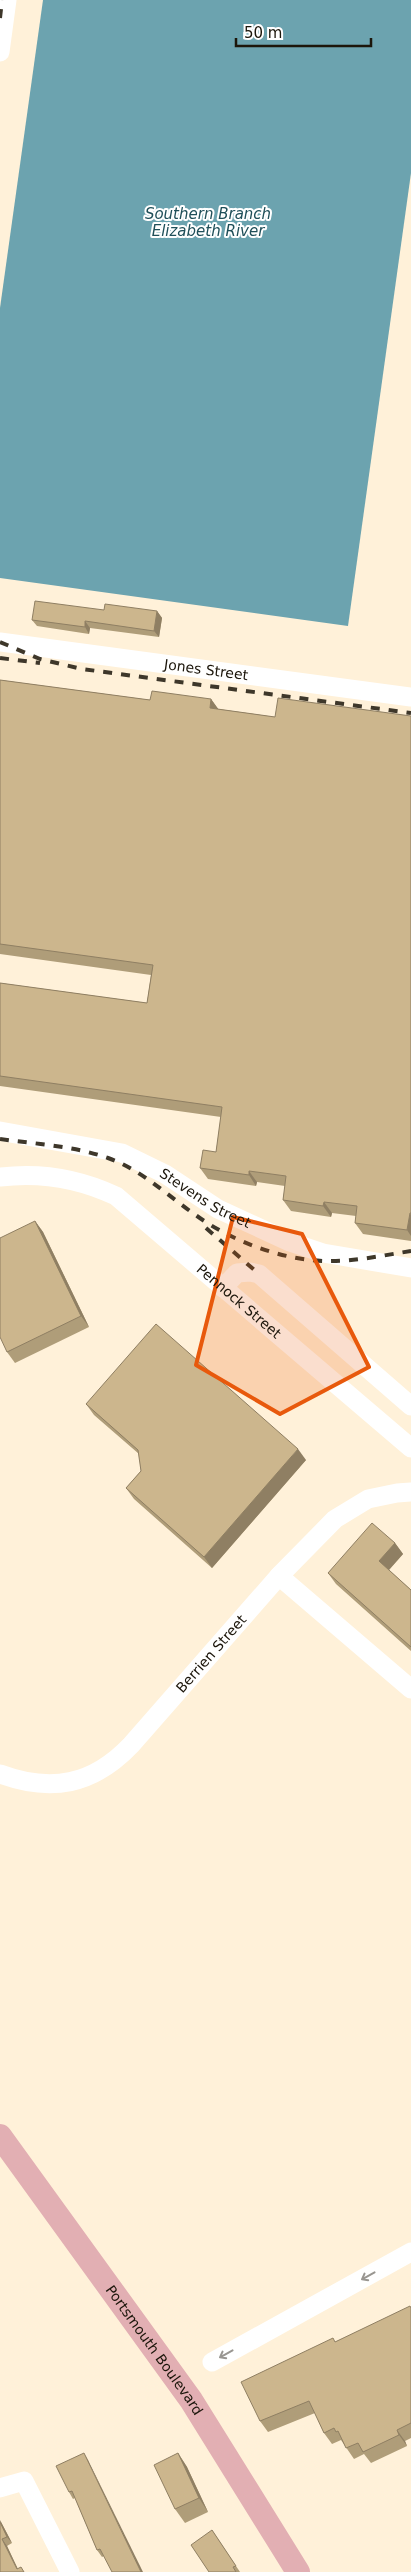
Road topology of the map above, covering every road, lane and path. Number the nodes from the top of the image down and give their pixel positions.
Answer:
1 (7, 0) edge
2 (0, 1) edge
3 (0, 51) edge
4 (0, 638) edge
5 (0, 642) edge
6 (37, 647) junction
7 (407, 696) edge
8 (0, 1131) edge
9 (0, 1177) edge
10 (411, 1268) edge
11 (223, 1288) junction
12 (411, 1406) edge
13 (411, 1448) edge
14 (411, 1492) edge
15 (279, 1576) junction
16 (411, 1689) edge
17 (0, 1774) edge
18 (0, 2136) edge
19 (411, 2252) edge
20 (212, 2362) dead end
21 (0, 2488) edge
22 (70, 2572) edge
23 (298, 2572) edge

1 - 3 street
2 - 3 street
4 - 6 street
5 - 6 street, Jones Street
6 - 7 street, Jones Street
8 - 10 street, Stevens Street
9 - 11 street, Pennock Street
11 - 12 street
11 - 13 street, Pennock Street
14 - 15 street, Berrien Street
15 - 16 street
15 - 17 street, Berrien Street
18 - 23 main road, Portsmouth Boulevard
19 -> 20 street
21 - 22 street

